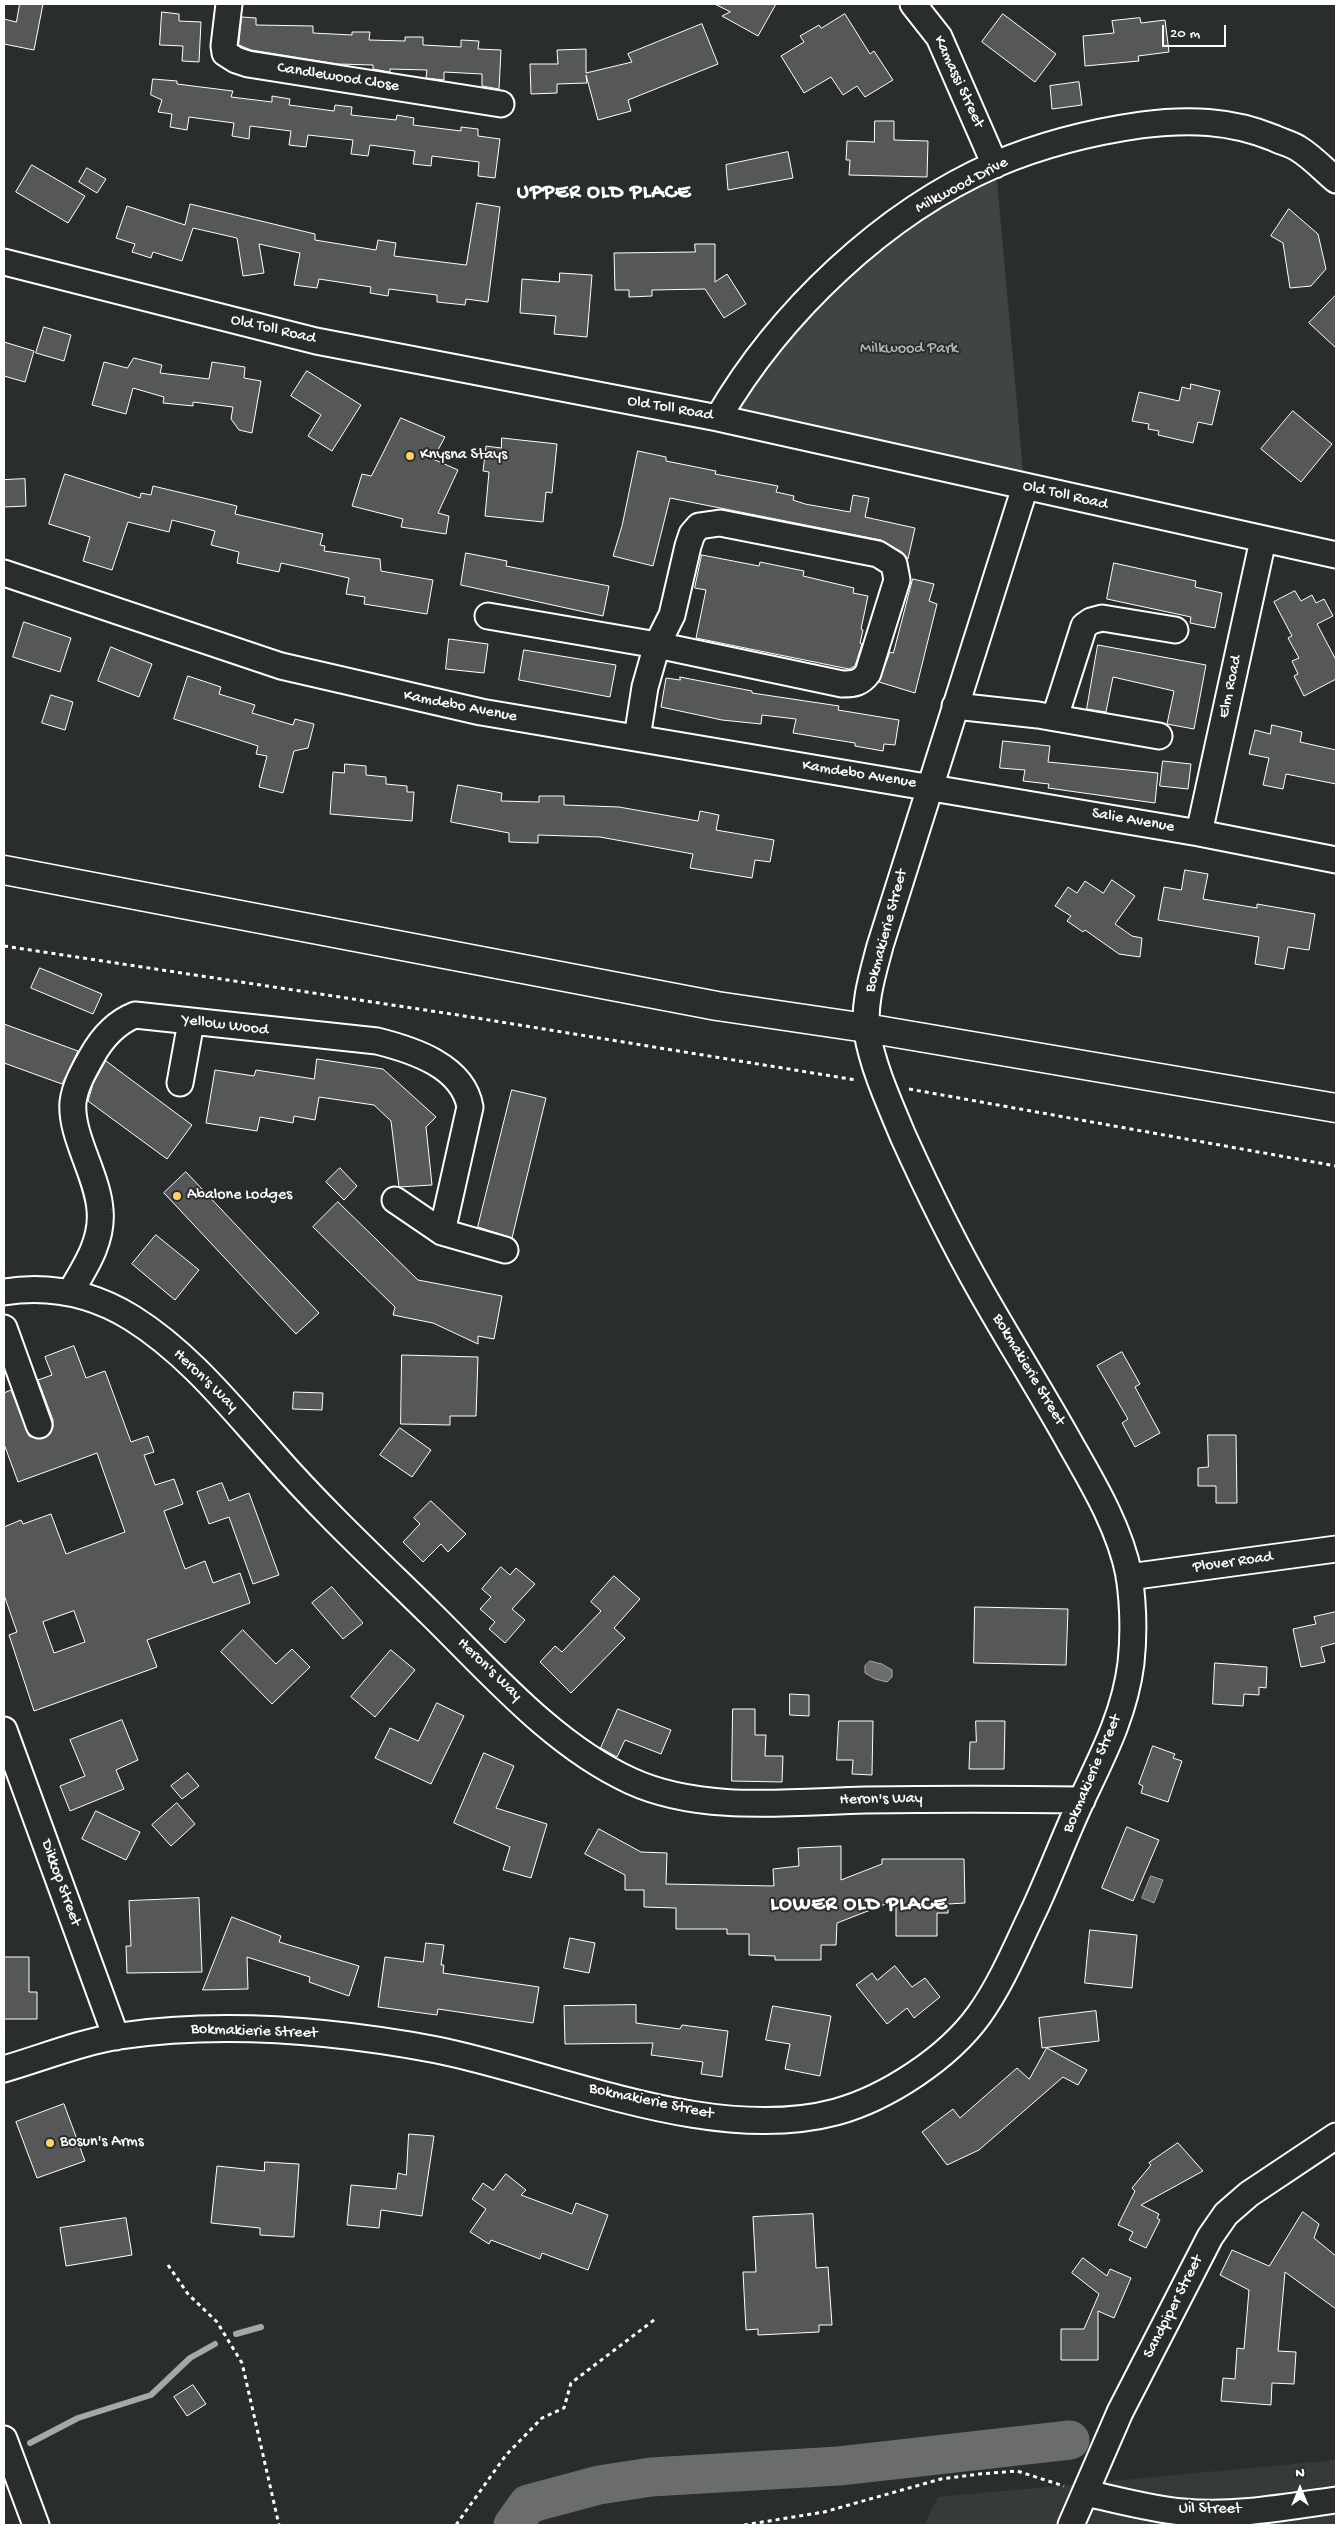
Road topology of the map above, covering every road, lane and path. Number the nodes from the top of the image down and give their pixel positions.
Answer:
1 (229, 4) edge
2 (913, 4) edge
3 (501, 104) dead end
4 (995, 164) junction
5 (1336, 180) edge
6 (4, 262) edge
7 (718, 418) junction
8 (1024, 487) junction
9 (1263, 540) junction
10 (1336, 556) edge
11 (4, 573) edge
12 (488, 616) dead end
13 (1176, 630) dead end
14 (657, 645) junction
15 (955, 706) junction
16 (1055, 717) junction
17 (1159, 736) dead end
18 (637, 738) junction
19 (929, 786) junction
20 (1199, 833) junction
21 (1336, 860) edge
22 (4, 870) edge
23 (4, 946) edge
24 (191, 1022) junction
25 (866, 1028) junction
26 (180, 1083) dead end
27 (881, 1084) junction
28 (1336, 1108) edge
29 (1336, 1166) edge
30 (395, 1200) dead end
31 (442, 1232) junction
32 (505, 1250) dead end
33 (71, 1291) junction
34 (4, 1292) edge
35 (4, 1328) edge
36 (39, 1425) dead end
37 (1336, 1549) edge
38 (1129, 1577) junction
39 (4, 1730) edge
40 (1082, 1800) junction
41 (116, 2037) junction
42 (4, 2069) edge
43 (1336, 2136) edge
44 (168, 2265) dead end
45 (654, 2320) dead end
46 (4, 2439) edge
47 (1086, 2493) junction
48 (1336, 2500) edge
49 (1306, 2515) edge
50 (36, 2525) edge
51 (278, 2525) edge
52 (456, 2525) edge
53 (744, 2525) edge
54 (1071, 2525) edge

1 - 3 street, Candlewood Close
2 - 4 street, Kamassi Street
4 - 5 street, Milkwood Drive
4 - 7 street, Milkwood Drive
6 - 7 street, Old Toll Road
7 - 8 street, Old Toll Road
8 - 9 street, Old Toll Road
8 - 15 street, Bokmakierie Street
9 - 10 street, Old Toll Road
9 - 20 street, Elm Road
11 - 18 street, Kamdebo Avenue
12 - 14 street
13 - 16 street
14 - 14 street
14 - 18 street
15 - 16 street
15 - 19 street, Bokmakierie Street
16 - 17 street
18 - 19 street, Kamdebo Avenue
19 - 20 street, Salie Avenue
19 - 25 street, Bokmakierie Street
20 - 21 street, Salie Avenue
22 - 25 highway
23 - 27 path
24 - 26 street
24 - 31 street, Yellow Wood
24 - 33 street, Yellow Wood
25 - 27 street, Bokmakierie Street
25 - 28 highway
27 - 29 path
27 - 38 street, Bokmakierie Street
30 - 31 street
31 - 32 street
33 - 34 street, Heron's Way
33 - 40 street, Heron's Way
35 - 36 street
37 - 38 street, Plover Road
38 - 40 street, Bokmakierie Street
39 - 41 street, Dikkop Street
40 - 41 street, Bokmakierie Street
41 - 42 street, Bokmakierie Street
43 - 47 street, Sandpiper Street
44 - 51 path
45 - 52 path
46 - 50 street
47 - 49 street, Uil Street
47 - 53 path
47 - 54 street, Sandpiper Street
48 - 49 street, Uil Street

